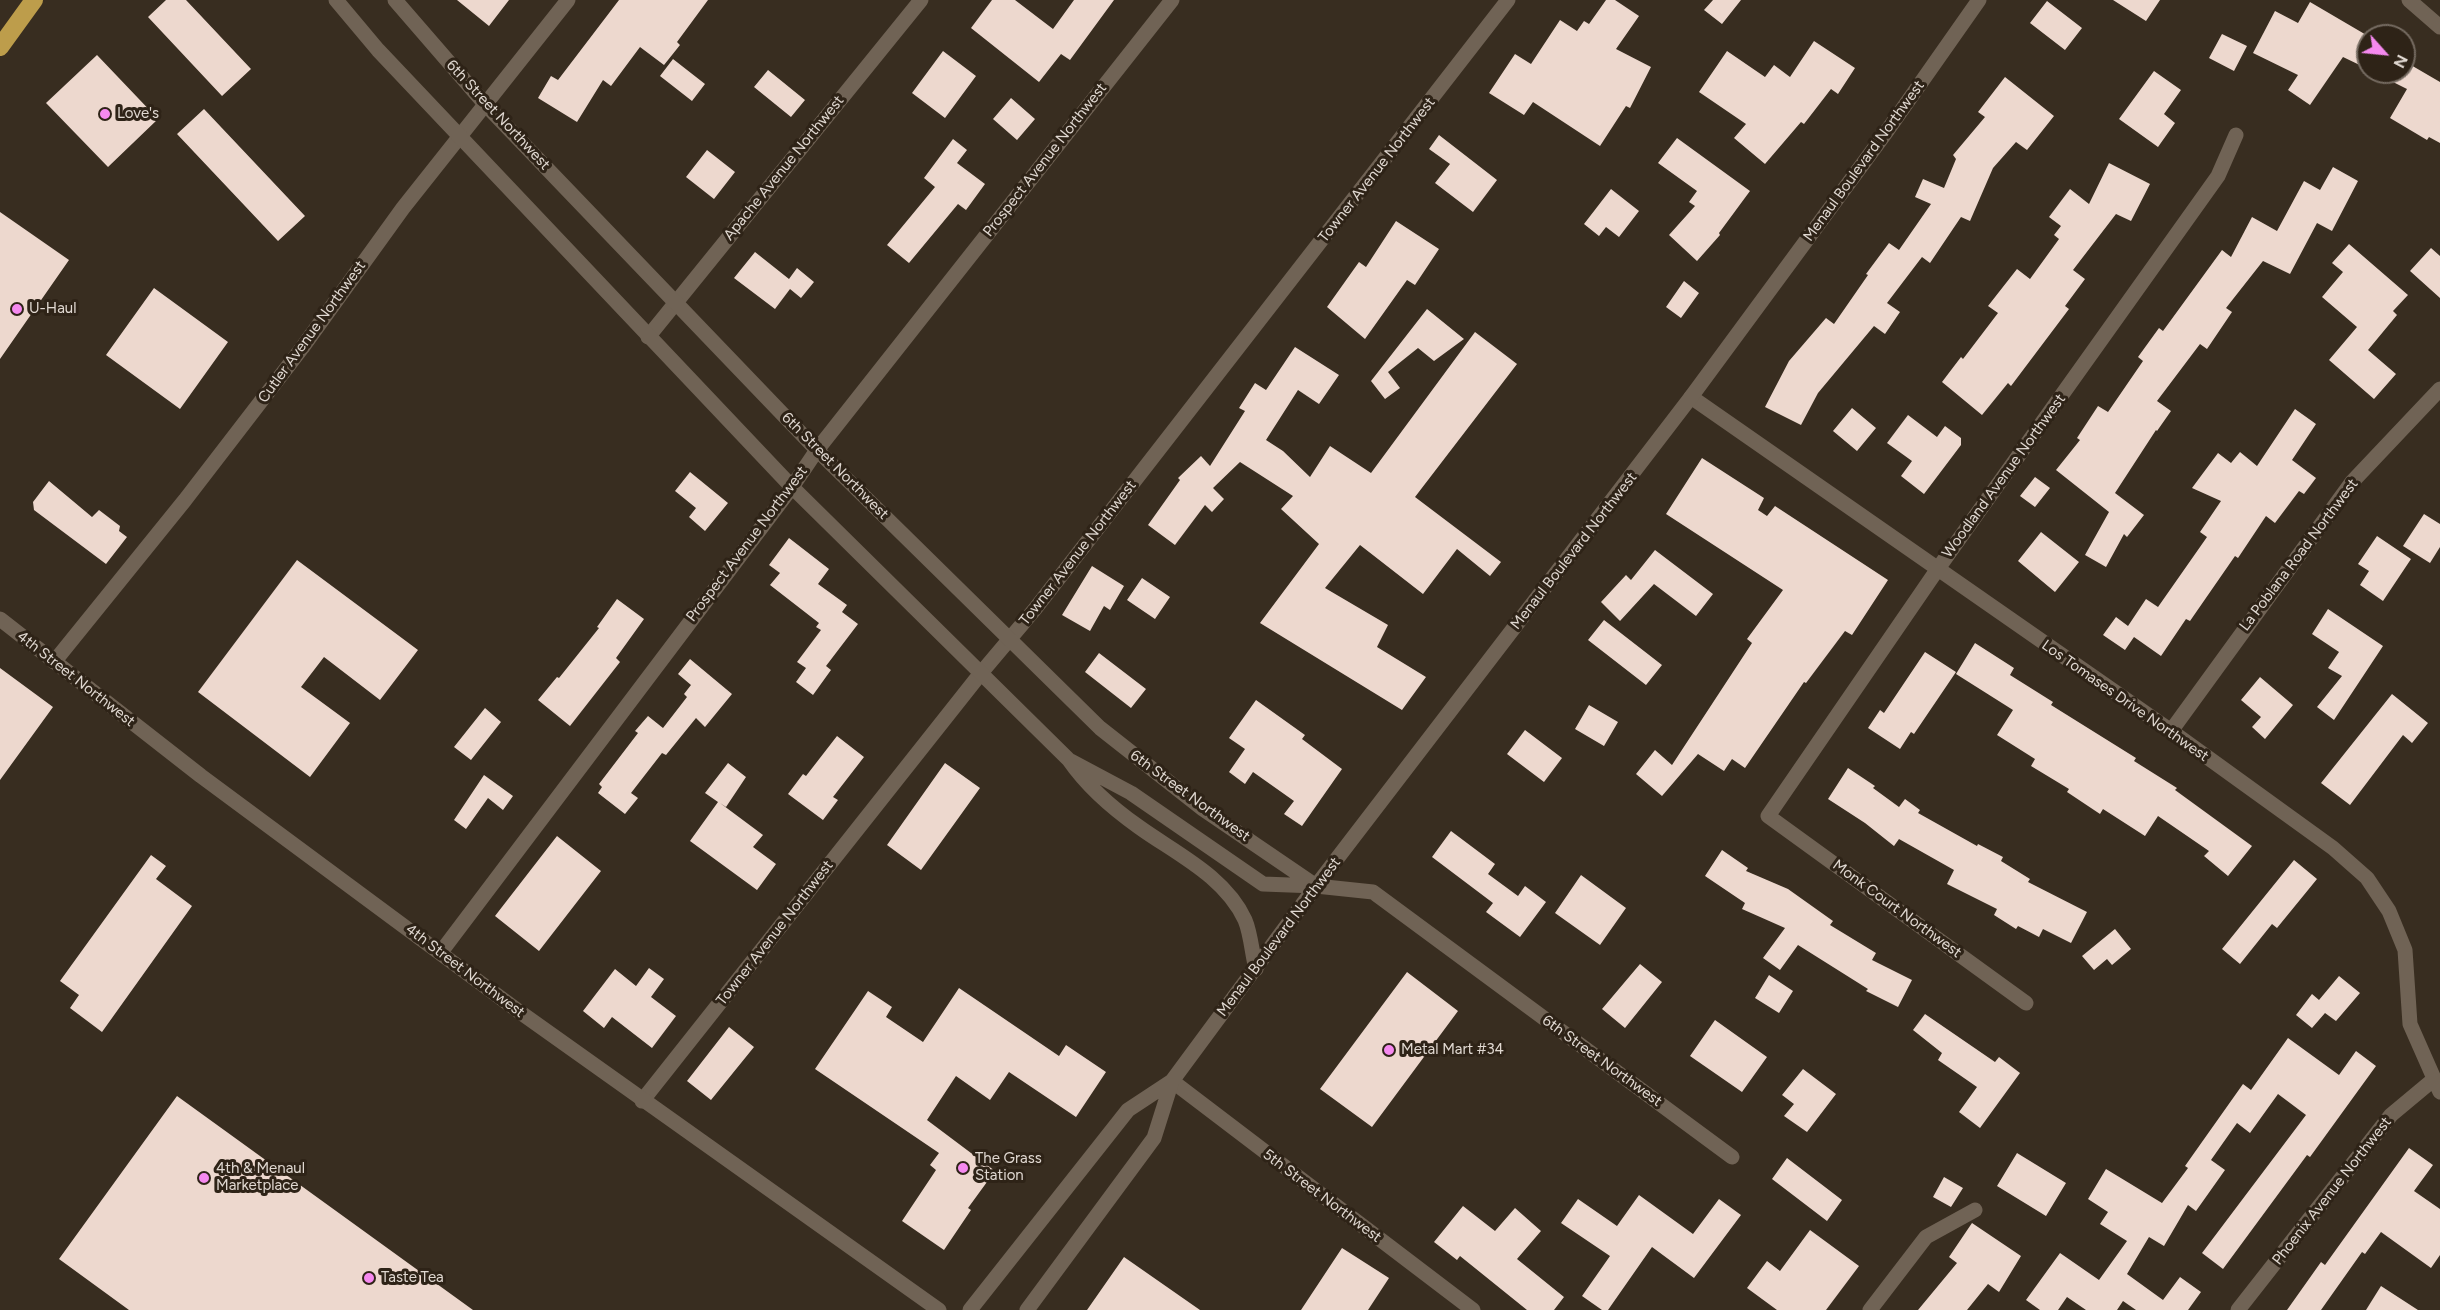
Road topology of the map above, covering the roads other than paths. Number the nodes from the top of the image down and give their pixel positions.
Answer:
1 (34, 0) edge
2 (336, 0) edge
3 (395, 0) edge
4 (568, 0) edge
5 (921, 0) edge
6 (1172, 0) edge
7 (1508, 0) edge
8 (1979, 0) edge
9 (2409, 0) edge
10 (1971, 7) edge
11 (2440, 27) edge
12 (0, 47) edge
13 (485, 104) junction
14 (2236, 135) dead end
15 (460, 136) junction
16 (676, 301) junction
17 (648, 337) junction
18 (2440, 389) edge
19 (1691, 397) junction
20 (817, 450) junction
21 (792, 487) junction
22 (1937, 570) junction
23 (0, 619) edge
24 (1009, 640) junction
25 (54, 662) junction
26 (981, 673) junction
27 (2171, 731) junction
28 (1069, 760) junction
29 (1768, 816) joint
30 (1316, 886) junction
31 (441, 952) junction
32 (1256, 969) junction
33 (2026, 1003) dead end
34 (1172, 1081) junction
35 (2437, 1086) edge
36 (642, 1101) junction
37 (1732, 1157) dead end
38 (1975, 1210) dead end
39 (939, 1310) edge
40 (970, 1310) edge
41 (1027, 1310) edge
42 (1473, 1310) edge
43 (1870, 1310) edge
44 (2238, 1310) edge

1 - 12 highway
2 - 15 street, 6th Street Northwest
3 - 13 street, 6th Street Northwest
4 - 13 street, Cutler Avenue Northwest
5 - 16 street, Apache Avenue Northwest
6 - 20 street, Prospect Avenue Northwest
7 - 24 street, Towner Avenue Northwest
8 - 10 street, Menaul Boulevard Northwest
9 - 11 street
10 - 19 street, Menaul Boulevard Northwest
13 - 15 street, Cutler Avenue Northwest
13 - 16 street, 6th Street Northwest
14 - 22 street, Woodland Avenue Northwest
15 - 17 street, 6th Street Northwest
15 - 25 street, Cutler Avenue Northwest
16 - 17 street, Apache Avenue Northwest
16 - 20 street, 6th Street Northwest
17 - 21 street, 6th Street Northwest
18 - 27 street, La Poblana Road Northwest
19 - 22 street, Los Tomases Drive Northwest
19 - 30 street, Menaul Boulevard Northwest
20 - 21 street, Prospect Avenue Northwest
20 - 24 street, 6th Street Northwest
21 - 26 street, 6th Street Northwest
21 - 31 street, Prospect Avenue Northwest
22 - 27 street, Los Tomases Drive Northwest
22 - 29 street, Woodland Avenue Northwest
23 - 25 street, 4th Street Northwest
24 - 26 street, Towner Avenue Northwest
24 - 30 street, 6th Street Northwest
25 - 31 street, 4th Street Northwest
26 - 28 street, 6th Street Northwest
26 - 36 street, Towner Avenue Northwest
27 - 35 street, Los Tomases Drive Northwest
28 - 30 street, 6th Street Northwest
28 - 32 street, 6th Street Northwest
29 - 33 street, Monk Court Northwest
30 - 32 street, Menaul Boulevard Northwest
30 - 37 street, 6th Street Northwest
31 - 36 street, 4th Street Northwest
32 - 34 street, Menaul Boulevard Northwest
34 - 40 street, Menaul Boulevard Northwest
34 - 41 street, Menaul Boulevard Northwest
34 - 42 street, 5th Street Northwest
35 - 44 street, Phoenix Avenue Northwest
36 - 39 street, 4th Street Northwest
38 - 43 street

